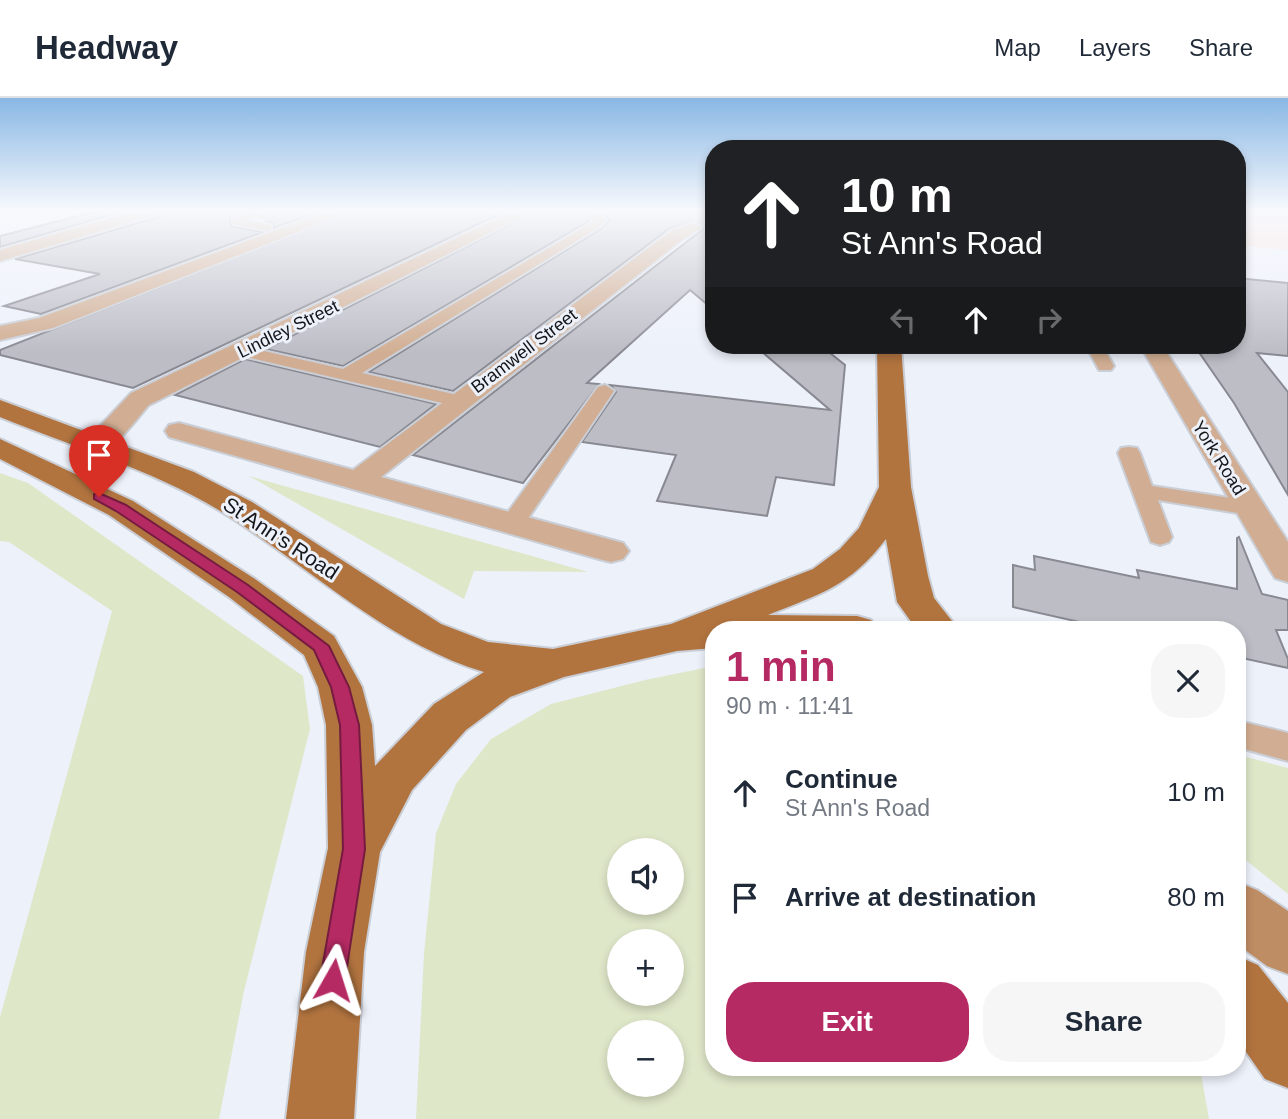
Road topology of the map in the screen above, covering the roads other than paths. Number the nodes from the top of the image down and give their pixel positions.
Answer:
1 (220, 258) edge
2 (432, 258) edge
3 (541, 258) edge
4 (647, 258) edge
5 (0, 333) edge
6 (243, 351) junction
7 (889, 354) edge
8 (1099, 354) edge
9 (1157, 354) edge
10 (1105, 366) dead end
11 (346, 375) junction
12 (606, 391) dead end
13 (459, 401) junction
14 (0, 408) edge
15 (179, 431) dead end
16 (97, 444) junction
17 (0, 448) edge
18 (1129, 453) dead end
19 (359, 480) junction
20 (895, 487) junction
21 (1143, 491) junction
22 (1250, 508) junction
23 (512, 524) junction
24 (1160, 537) dead end
25 (611, 551) dead end
26 (1288, 570) edge
27 (727, 621) edge
28 (931, 621) edge
29 (695, 635) edge
30 (558, 663) junction
31 (1247, 737) dead end
32 (1288, 747) edge
33 (354, 849) junction
34 (1246, 916) edge
35 (1288, 946) edge
36 (1246, 998) edge
37 (1288, 1056) edge
38 (320, 1119) edge

1 - 5 street
2 - 6 street, Lindley Street
3 - 11 lane
4 - 13 street, Bramwell Street
6 - 11 lane
6 - 16 street, Lindley Street
7 - 20 main road
8 - 10 lane
9 - 22 street, York Road
11 - 13 lane
12 - 23 lane
13 - 19 street, Bramwell Street
14 - 16 main road, St Ann's Road
15 - 19 street
16 - 30 main road, St Ann's Road
17 - 33 main road
18 - 21 lane
19 - 23 street
20 - 27 main road
20 - 28 main road
21 - 22 lane
21 - 24 lane
22 - 26 street, York Road
23 - 25 street
29 - 30 main road
30 - 33 main road
31 - 32 lane
33 - 38 main road
34 - 35 street
36 - 37 main road

